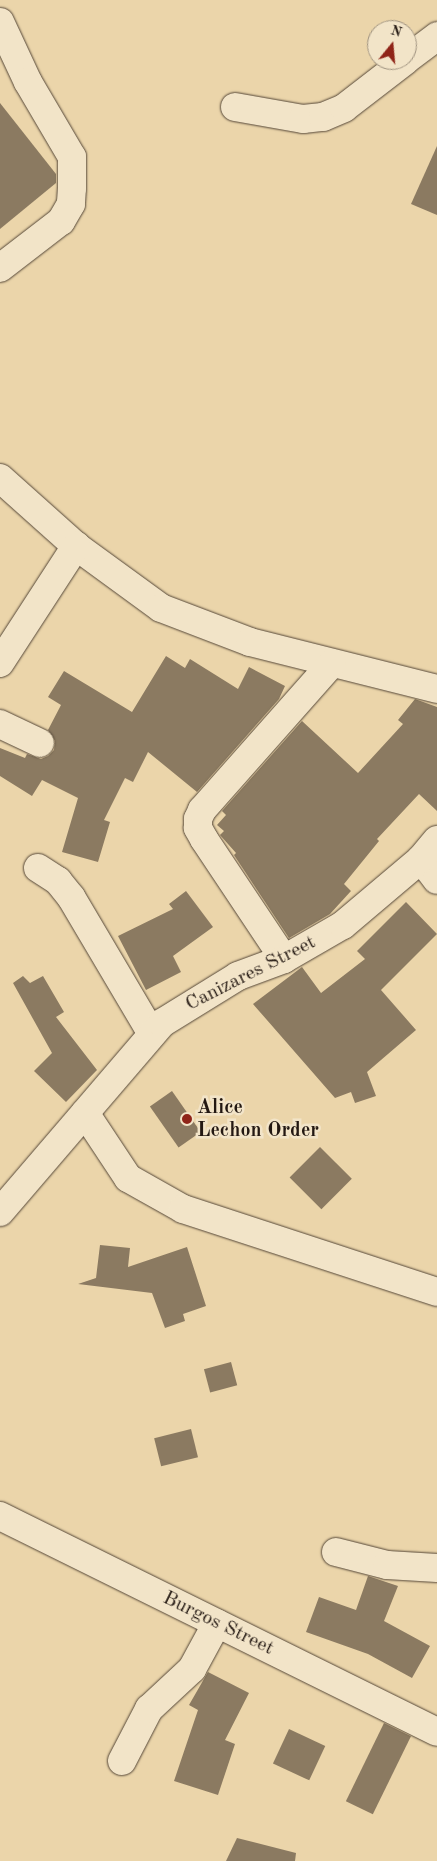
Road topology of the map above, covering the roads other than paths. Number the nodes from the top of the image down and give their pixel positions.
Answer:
1 (0, 22) edge
2 (437, 36) edge
3 (417, 52) edge
4 (394, 70) edge
5 (235, 107) dead end
6 (0, 268) edge
7 (0, 478) edge
8 (76, 546) junction
9 (0, 662) edge
10 (332, 663) junction
11 (437, 689) edge
12 (0, 724) edge
13 (40, 743) dead end
14 (429, 850) edge
15 (38, 868) dead end
16 (437, 880) edge
17 (284, 959) junction
18 (152, 1034) junction
19 (85, 1114) junction
20 (2, 1206) edge
21 (437, 1292) edge
22 (0, 1516) edge
23 (336, 1552) dead end
24 (437, 1568) edge
25 (217, 1623) junction
26 (437, 1732) edge
27 (122, 1761) dead end

1 - 6 street
2 - 3 street
4 - 5 street
7 - 8 street
8 - 9 street
8 - 10 street
10 - 11 street
10 - 17 street
12 - 13 street
14 - 16 street
14 - 17 street, Canizares Street
15 - 18 street
17 - 18 street, Canizares Street
18 - 19 street, Canizares Street
19 - 20 street, Canizares Street
19 - 21 street
22 - 25 street, Burgos Street
23 - 24 street
25 - 26 street, Burgos Street
25 - 27 street

